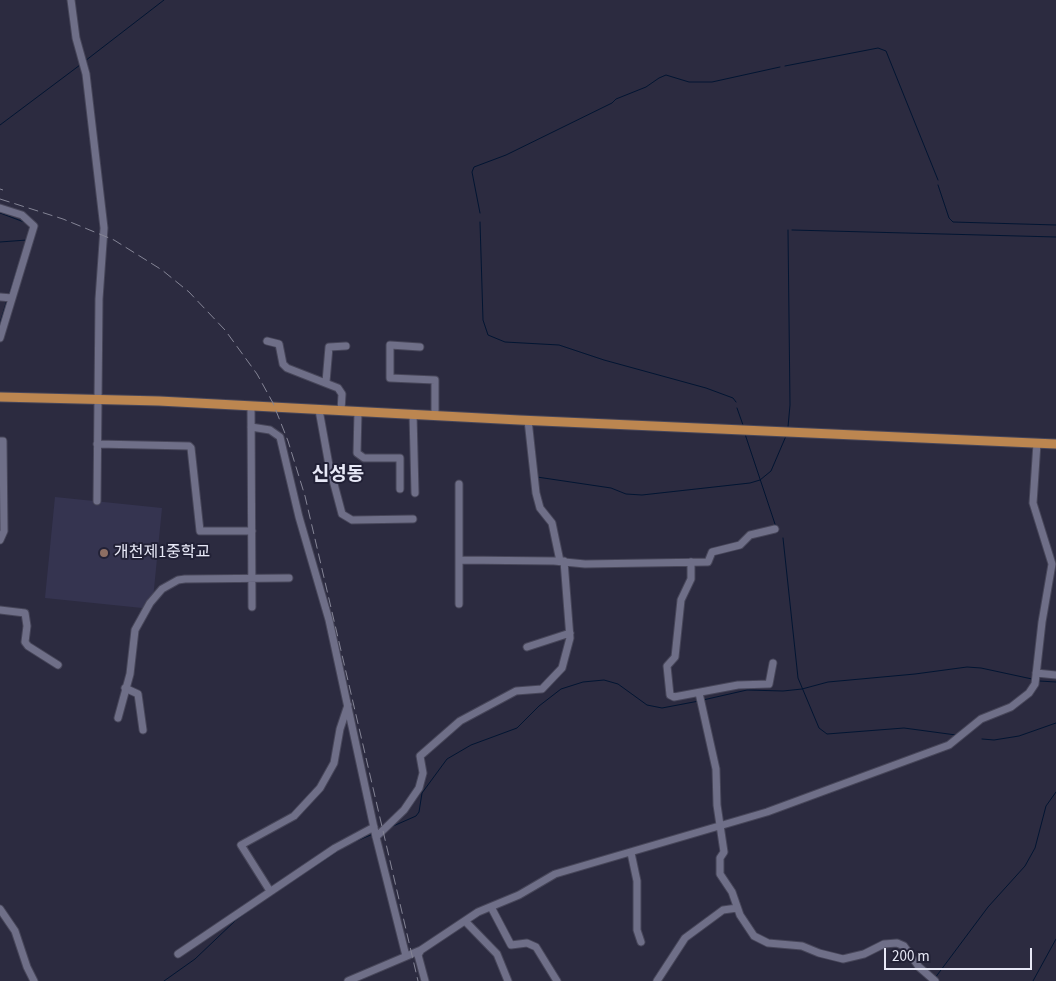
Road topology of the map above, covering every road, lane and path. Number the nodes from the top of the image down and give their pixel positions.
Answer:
1 (72, 0) edge
2 (0, 208) edge
3 (7, 297) edge
4 (0, 338) edge
5 (267, 342) dead end
6 (346, 346) dead end
7 (420, 347) dead end
8 (326, 382) junction
9 (0, 397) edge
10 (97, 398) junction
11 (251, 407) junction
12 (320, 410) junction
13 (341, 411) junction
14 (358, 412) junction
15 (413, 414) junction
16 (435, 415) junction
17 (528, 420) junction
18 (251, 427) junction
19 (0, 441) edge
20 (1037, 443) junction
21 (97, 444) junction
22 (1056, 444) edge
23 (459, 484) dead end
24 (400, 489) dead end
25 (415, 493) dead end
26 (97, 501) dead end
27 (413, 519) dead end
28 (775, 529) dead end
29 (252, 531) junction
30 (0, 540) edge
31 (460, 560) junction
32 (562, 561) junction
33 (691, 562) junction
34 (252, 578) junction
35 (289, 578) dead end
36 (459, 604) dead end
37 (252, 607) dead end
38 (0, 610) edge
39 (570, 633) junction
40 (527, 647) dead end
41 (773, 663) dead end
42 (58, 665) dead end
43 (1036, 673) junction
44 (1056, 676) edge
45 (125, 688) junction
46 (699, 693) junction
47 (348, 704) junction
48 (118, 718) dead end
49 (143, 730) dead end
50 (721, 826) junction
51 (374, 827) junction
52 (376, 837) junction
53 (631, 854) junction
54 (270, 891) junction
55 (491, 907) junction
56 (737, 908) junction
57 (0, 909) edge
58 (465, 921) junction
59 (641, 942) dead end
60 (421, 950) junction
61 (178, 954) dead end
62 (406, 956) junction
63 (34, 981) edge
64 (348, 981) edge
65 (425, 981) edge
66 (508, 981) edge
67 (557, 981) edge
68 (657, 981) edge
69 (935, 981) edge

1 - 10 street
2 - 3 street
3 - 4 street
5 - 8 street
6 - 8 street
7 - 16 street
8 - 13 street
9 - 10 main road
10 - 11 main road
10 - 21 street
11 - 12 main road
11 - 18 street
12 - 13 main road
12 - 27 street
13 - 14 main road
14 - 15 main road
14 - 24 street
15 - 16 main road
15 - 25 street
16 - 17 main road
17 - 20 main road
17 - 32 street
18 - 29 street
18 - 47 street
19 - 30 street
20 - 22 main road
20 - 43 street
21 - 26 street
21 - 29 street
23 - 31 street
28 - 33 street
29 - 34 street
31 - 32 street
31 - 36 street
32 - 33 street
32 - 39 street
33 - 46 street
34 - 35 street
34 - 37 street
34 - 45 street
38 - 42 street
39 - 40 street
39 - 52 street
41 - 46 street
43 - 44 street
43 - 50 street
45 - 48 street
45 - 49 street
46 - 50 street
47 - 51 street
47 - 54 street
50 - 53 street
50 - 56 street
51 - 52 street
51 - 54 street
52 - 62 street
53 - 55 street
53 - 59 street
54 - 61 street
55 - 58 street
55 - 67 street
56 - 68 street
56 - 69 street
57 - 63 street
58 - 60 street
58 - 66 street
60 - 62 street
60 - 65 street
62 - 64 street

